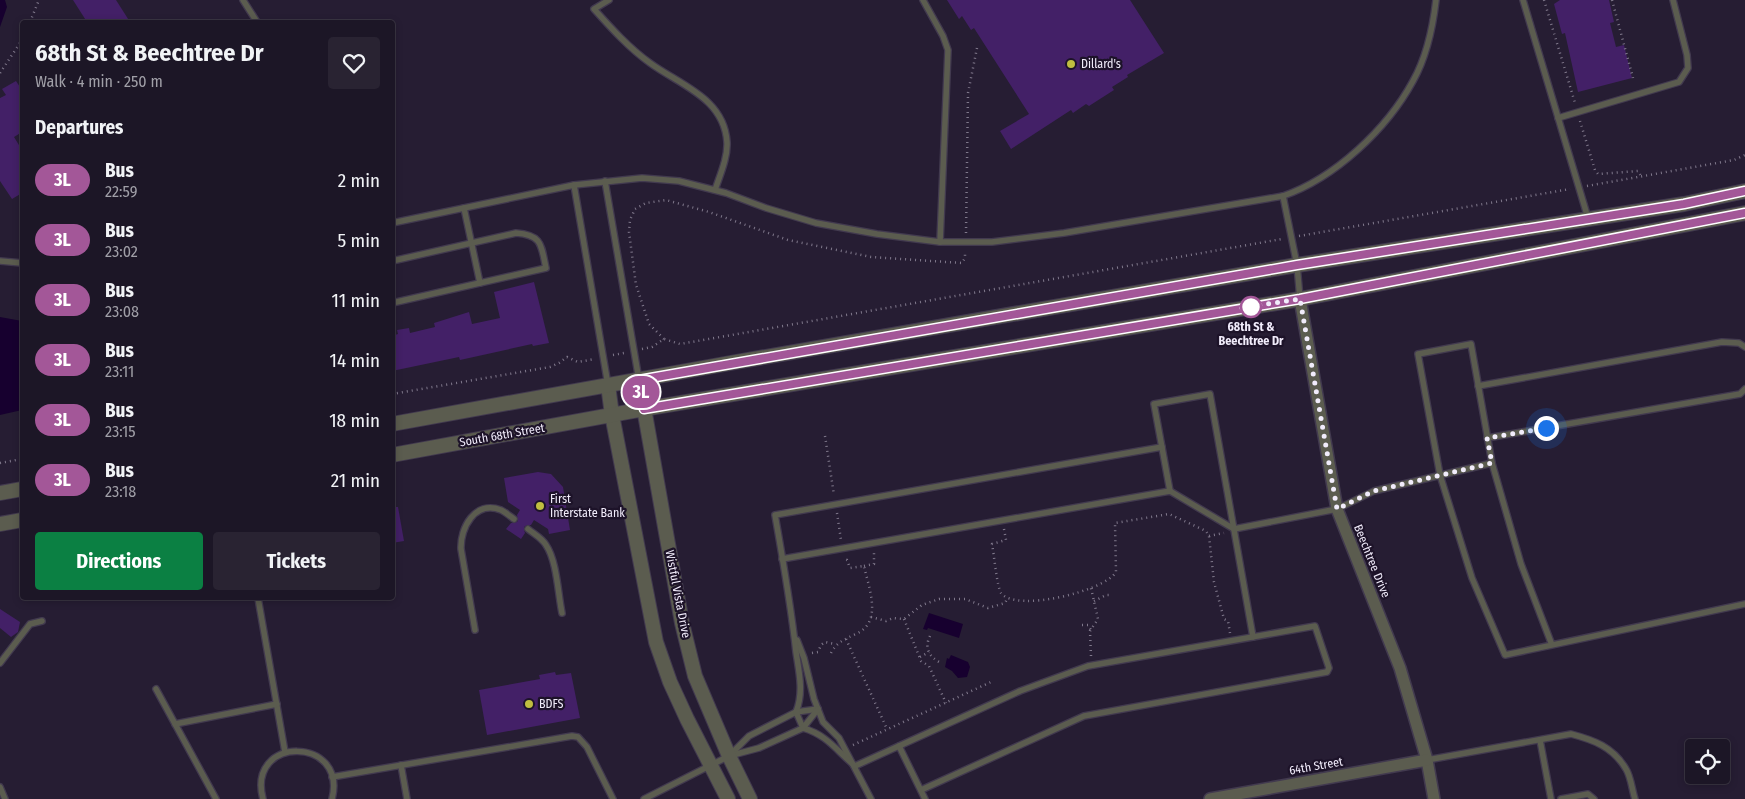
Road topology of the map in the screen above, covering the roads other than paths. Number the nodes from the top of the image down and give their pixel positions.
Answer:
1 (243, 0) edge
2 (609, 0) edge
3 (923, 0) edge
4 (1436, 0) edge
5 (1522, 0) edge
6 (1673, 0) edge
7 (256, 20) edge
8 (1558, 118) junction
9 (605, 182) junction
10 (574, 185) junction
11 (715, 190) junction
12 (1745, 191) edge
13 (1283, 196) junction
14 (464, 208) junction
15 (1745, 214) edge
16 (1588, 219) junction
17 (395, 222) edge
18 (940, 242) junction
19 (472, 243) junction
20 (0, 261) edge
21 (395, 261) edge
22 (20, 263) edge
23 (1297, 265) junction
24 (480, 283) junction
25 (1300, 299) junction
26 (395, 302) edge
27 (1745, 347) edge
28 (639, 380) junction
29 (608, 385) junction
30 (1478, 386) junction
31 (1743, 393) edge
32 (644, 409) junction
33 (612, 415) junction
34 (395, 423) edge
35 (1487, 438) junction
36 (1162, 447) junction
37 (395, 453) edge
38 (1492, 463) junction
39 (1440, 476) junction
40 (20, 489) edge
41 (1170, 491) junction
42 (0, 493) edge
43 (1337, 509) junction
44 (514, 519) dead end
45 (20, 520) edge
46 (0, 524) edge
47 (528, 529) dead end
48 (1234, 529) junction
49 (782, 559) junction
50 (258, 600) edge
51 (1745, 604) edge
52 (562, 614) dead end
53 (42, 622) dead end
54 (474, 630) dead end
55 (794, 631) junction
56 (1253, 637) junction
57 (1552, 645) junction
58 (0, 663) edge
59 (156, 688) dead end
60 (277, 704) junction
61 (818, 709) junction
62 (796, 712) junction
63 (175, 724) junction
64 (803, 728) junction
65 (1540, 740) junction
66 (899, 746) junction
67 (285, 752) junction
68 (729, 756) junction
69 (1427, 760) junction
70 (402, 765) junction
71 (711, 766) junction
72 (855, 766) junction
73 (332, 777) junction
74 (0, 787) edge
75 (921, 790) junction
76 (5, 799) edge
77 (216, 799) edge
78 (263, 799) edge
79 (332, 799) edge
80 (407, 799) edge
81 (613, 799) edge
82 (644, 799) edge
83 (728, 799) edge
84 (750, 799) edge
85 (871, 799) edge
86 (925, 799) edge
87 (1210, 799) edge
88 (1434, 799) edge
89 (1551, 799) edge
90 (1561, 799) edge
91 (1594, 799) edge
92 (1635, 799) edge

1 - 7 lane
2 - 11 lane
3 - 18 lane
4 - 13 lane
5 - 8 lane
6 - 8 lane
8 - 16 lane
9 - 10 lane
9 - 11 lane
9 - 28 lane
10 - 14 lane
10 - 29 lane
11 - 18 lane
12 - 16 street
13 - 18 lane
13 - 23 lane
14 - 17 lane
14 - 19 lane
15 - 25 street, South 68th Street
16 - 23 street
19 - 21 lane
19 - 24 lane
19 - 24 lane
20 - 22 lane
23 - 25 lane
23 - 28 street
24 - 26 lane
25 - 32 street, South 68th Street
25 - 43 street, Beechtree Drive
27 - 30 lane
28 - 29 street
28 - 32 street, Wistful Vista Drive
29 - 33 street
29 - 34 street
30 - 35 lane
30 - 39 lane
31 - 35 lane
32 - 33 street, South 68th Street
32 - 68 street, Wistful Vista Drive
33 - 37 street, South 68th Street
33 - 71 street
35 - 38 lane
36 - 41 lane
36 - 48 lane
36 - 49 lane
38 - 39 lane
38 - 57 lane
39 - 43 lane
39 - 57 lane
40 - 42 street
41 - 48 lane
41 - 49 lane
43 - 48 lane
43 - 69 street, Beechtree Drive
44 - 54 lane
45 - 46 street
47 - 52 lane
48 - 56 lane
49 - 55 lane
50 - 60 lane
51 - 57 lane
53 - 58 lane
55 - 61 lane
55 - 62 lane
56 - 66 lane
56 - 75 lane
59 - 63 lane
60 - 63 lane
60 - 67 lane
61 - 62 lane
61 - 64 lane
61 - 72 lane
62 - 64 lane
62 - 68 lane
63 - 77 lane
64 - 68 lane
64 - 72 lane
65 - 69 lane
65 - 89 lane
65 - 92 lane
66 - 72 lane
66 - 75 lane
67 - 73 lane
67 - 78 lane
68 - 71 lane
68 - 84 street, Wistful Vista Drive
69 - 87 street, 64th Street
69 - 88 street, Beechtree Drive
70 - 73 lane
70 - 80 lane
70 - 81 lane
71 - 82 lane
71 - 83 street
72 - 85 lane
73 - 79 lane
74 - 76 lane
75 - 86 lane
90 - 91 lane

